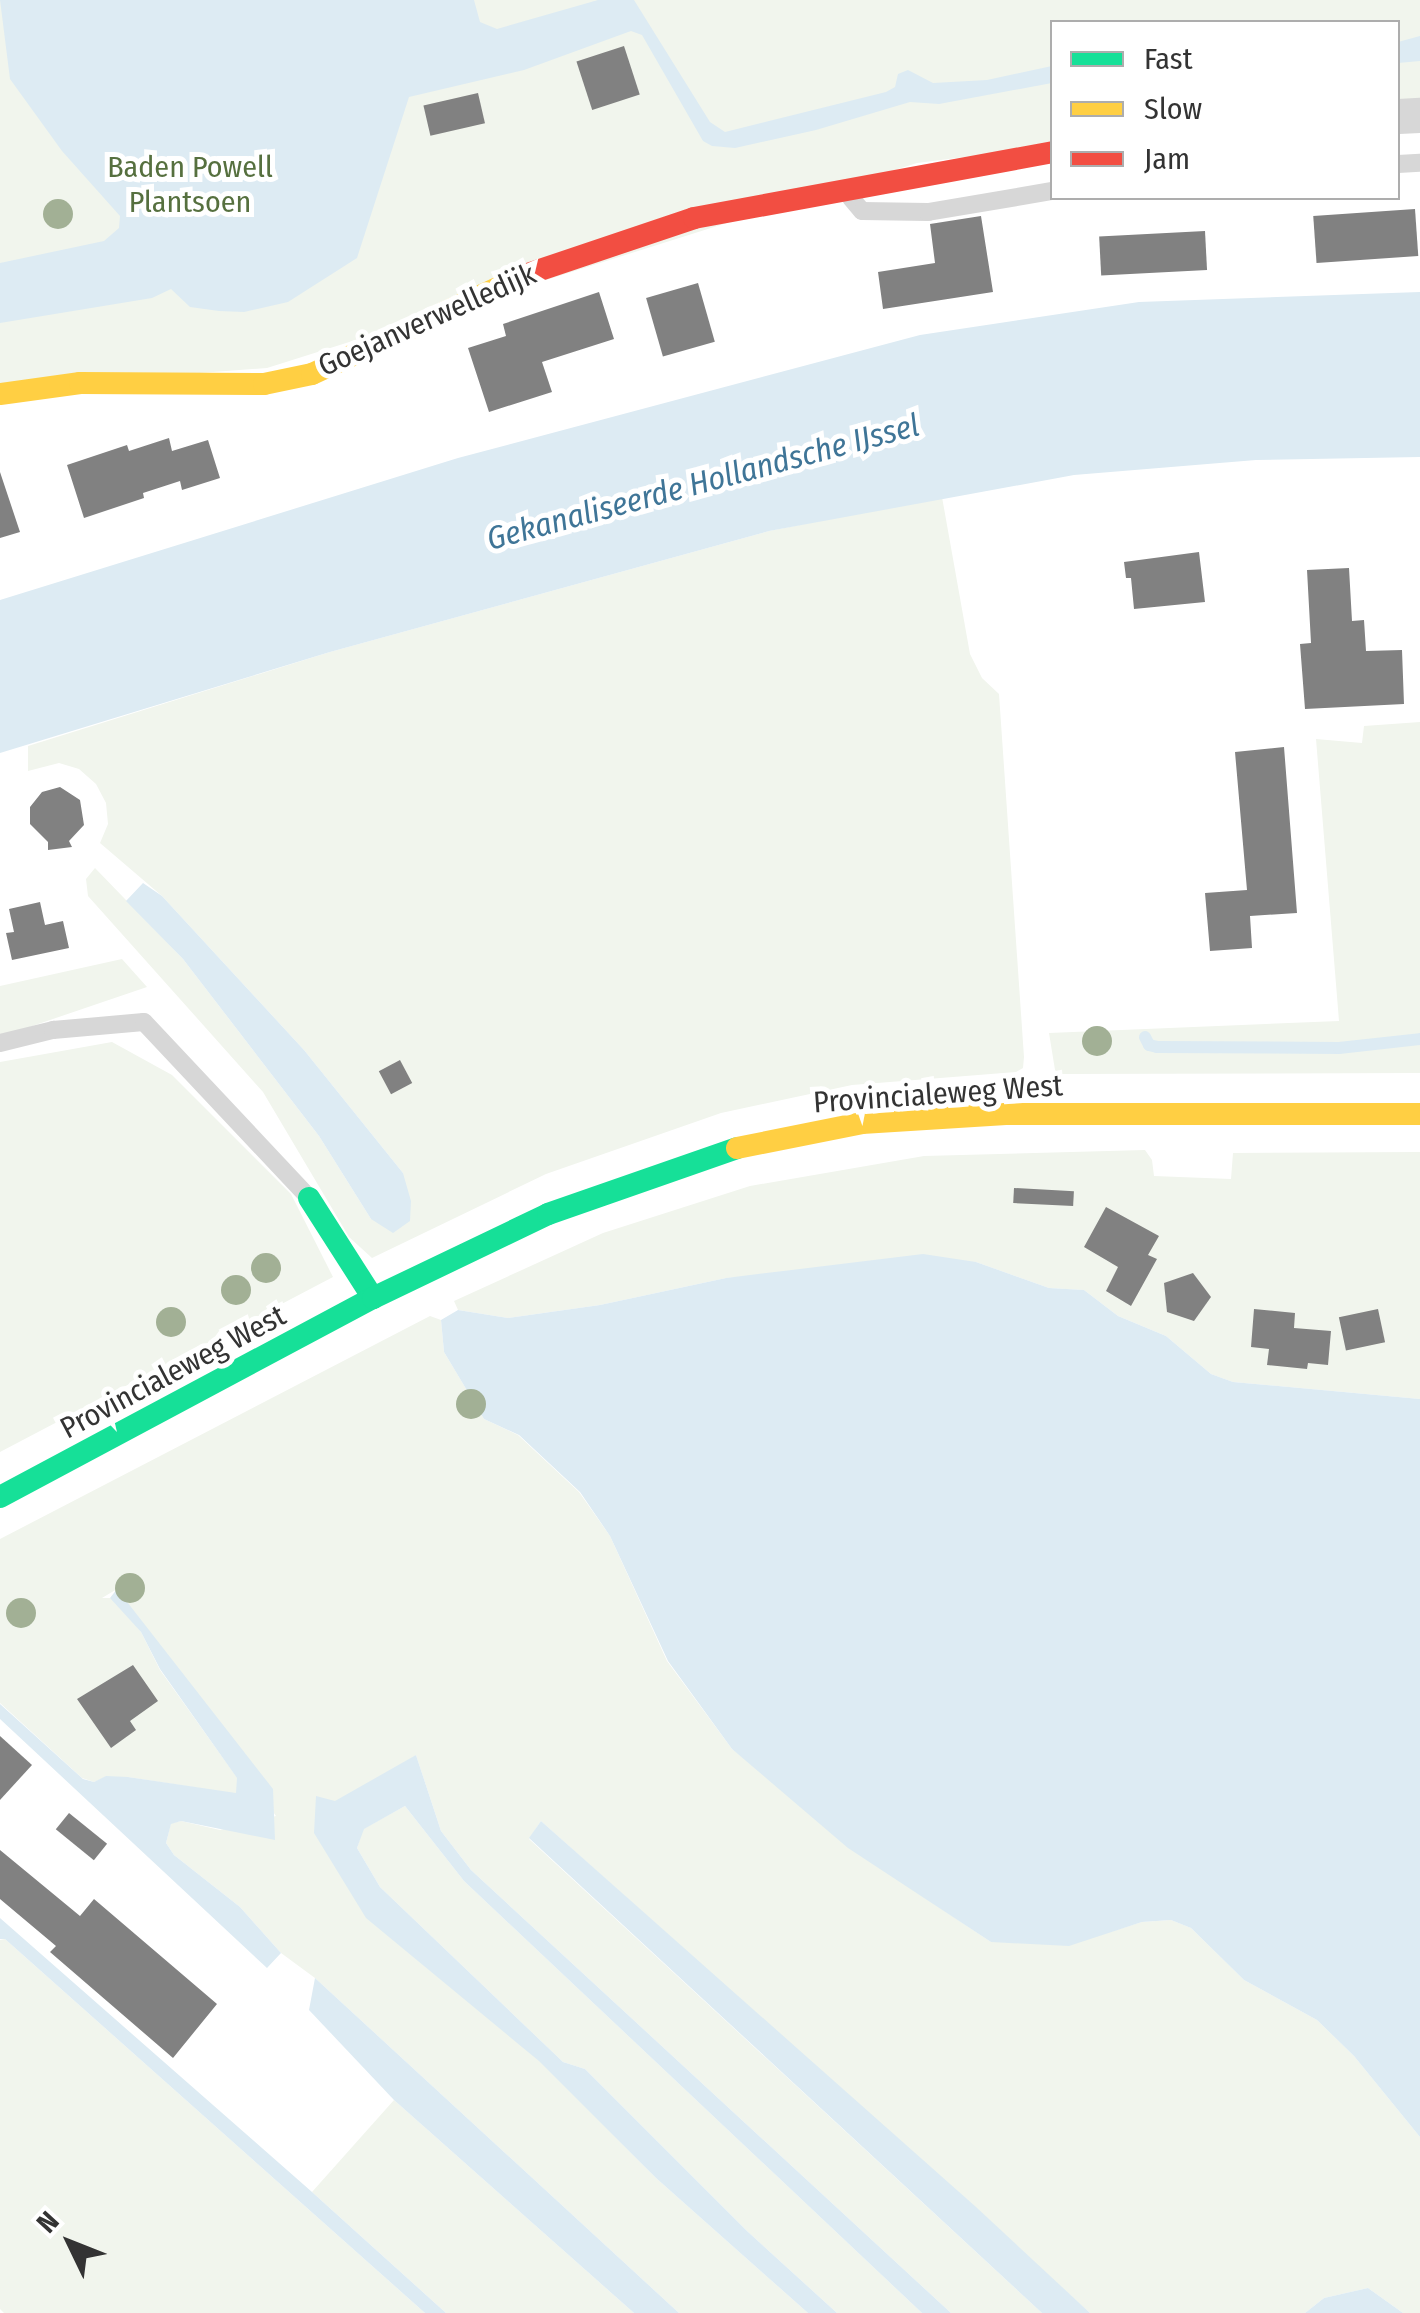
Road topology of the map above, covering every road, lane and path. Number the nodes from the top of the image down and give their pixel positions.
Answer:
1 (1050, 152) edge
2 (1050, 191) edge
3 (846, 192) junction
4 (0, 394) edge
5 (0, 1044) edge
6 (1420, 1114) edge
7 (309, 1198) joint
8 (373, 1298) junction
9 (0, 1496) edge

1 - 3 main road, Goejanverwelledijk
2 - 3 lane
3 - 4 main road, Goejanverwelledijk
5 - 7 lane
6 - 8 main road, Provincialeweg West
7 - 8 main road
8 - 9 main road, Provincialeweg West

